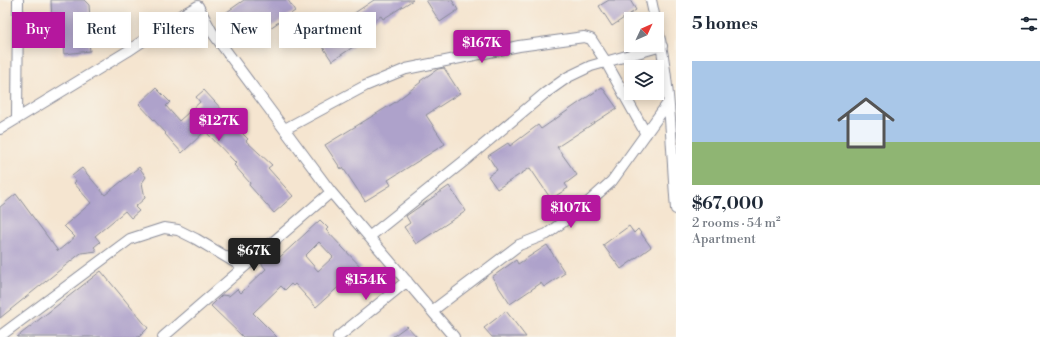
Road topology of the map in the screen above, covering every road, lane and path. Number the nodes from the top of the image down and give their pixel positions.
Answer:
1 (18, 0) edge
2 (651, 0) edge
3 (196, 3) edge
4 (654, 12) edge
5 (641, 52) edge
6 (663, 52) edge
7 (606, 62) junction
8 (668, 103) junction
9 (17, 118) junction
10 (0, 129) edge
11 (285, 129) junction
12 (646, 134) junction
13 (331, 192) junction
14 (676, 209) edge
15 (369, 237) junction
16 (243, 267) junction
17 (407, 281) junction
18 (432, 310) junction
19 (0, 336) edge
20 (163, 337) edge
21 (338, 337) edge
22 (454, 337) edge

1 - 9 street
2 - 4 street
3 - 9 street
3 - 11 street
5 - 7 street
6 - 8 street
7 - 11 street
7 - 12 street
7 - 15 street
8 - 12 street
8 - 14 street
9 - 10 street
11 - 13 street
12 - 18 street
13 - 15 street
13 - 16 street
15 - 17 street
16 - 19 street
16 - 20 street
17 - 18 street
17 - 21 street
18 - 22 street

